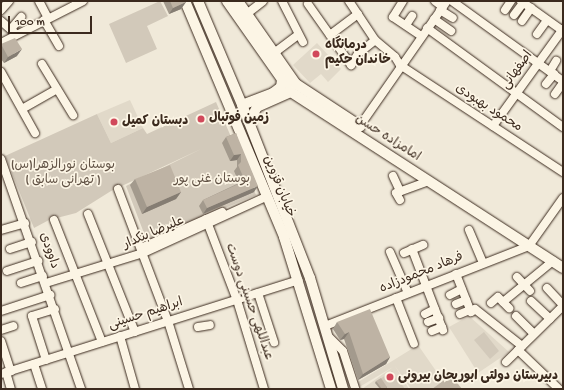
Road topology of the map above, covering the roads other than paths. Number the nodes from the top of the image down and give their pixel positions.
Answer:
1 (9, 1) edge
2 (39, 1) edge
3 (185, 1) edge
4 (198, 1) edge
5 (227, 1) edge
6 (238, 1) edge
7 (264, 1) edge
8 (282, 1) edge
9 (349, 1) edge
10 (402, 1) edge
11 (435, 1) edge
12 (452, 1) edge
13 (511, 1) edge
14 (78, 2) edge
15 (308, 4) dead end
16 (527, 4) edge
17 (443, 6) edge
18 (1, 10) edge
19 (505, 10) dead end
20 (358, 14) junction
21 (514, 15) dead end
22 (412, 16) dead end
23 (21, 17) dead end
24 (243, 17) junction
25 (453, 18) dead end
26 (46, 19) junction
27 (434, 19) junction
28 (547, 20) junction
29 (1, 21) edge
30 (522, 21) dead end
31 (406, 25) junction
32 (427, 28) junction
33 (563, 30) edge
34 (452, 31) dead end
35 (14, 32) junction
36 (537, 34) dead end
37 (330, 35) junction
38 (422, 36) junction
39 (375, 40) junction
40 (1, 43) edge
41 (59, 46) dead end
42 (274, 53) junction
43 (556, 61) dead end
44 (538, 63) junction
45 (42, 64) dead end
46 (400, 65) junction
47 (1, 72) edge
48 (552, 73) junction
49 (282, 80) junction
50 (563, 82) edge
51 (546, 84) dead end
52 (57, 89) junction
53 (291, 92) junction
54 (516, 94) junction
55 (555, 94) dead end
56 (242, 105) junction
57 (22, 109) junction
58 (73, 115) dead end
59 (249, 122) junction
60 (493, 126) junction
61 (563, 127) edge
62 (357, 130) junction
63 (35, 133) dead end
64 (1, 159) edge
65 (563, 172) edge
66 (4, 176) edge
67 (393, 176) dead end
68 (429, 181) junction
69 (118, 189) dead end
70 (267, 194) junction
71 (563, 198) edge
72 (88, 214) dead end
73 (54, 220) dead end
74 (207, 221) junction
75 (25, 223) junction
76 (1, 230) edge
77 (468, 230) dead end
78 (32, 242) junction
79 (423, 245) dead end
80 (529, 246) junction
81 (10, 249) dead end
82 (412, 249) junction
83 (142, 251) junction
84 (390, 252) dead end
85 (404, 253) dead end
86 (38, 261) junction
87 (552, 261) junction
88 (483, 263) junction
89 (108, 265) junction
90 (563, 268) edge
91 (7, 271) dead end
92 (76, 274) junction
93 (456, 274) junction
94 (517, 277) dead end
95 (45, 280) junction
96 (299, 280) junction
97 (21, 283) dead end
98 (524, 285) junction
99 (427, 286) junction
100 (547, 288) dead end
101 (462, 289) junction
102 (530, 291) dead end
103 (258, 293) junction
104 (408, 293) junction
105 (50, 295) junction
106 (450, 295) dead end
107 (396, 298) junction
108 (237, 300) junction
109 (466, 300) junction
110 (531, 301) dead end
111 (491, 303) dead end
112 (456, 304) dead end
113 (563, 306) edge
114 (435, 309) junction
115 (55, 310) junction
116 (1, 311) edge
117 (471, 311) junction
118 (425, 314) dead end
119 (460, 314) dead end
120 (516, 316) dead end
121 (439, 318) junction
122 (550, 319) junction
123 (168, 321) junction
124 (428, 322) dead end
125 (210, 325) dead end
126 (13, 326) dead end
127 (325, 326) junction
128 (198, 327) dead end
129 (1, 330) edge
130 (432, 331) dead end
131 (135, 332) junction
132 (534, 334) junction
133 (120, 336) junction
134 (328, 336) junction
135 (1, 341) edge
136 (102, 342) junction
137 (274, 342) dead end
138 (414, 344) dead end
139 (520, 348) junction
140 (70, 352) junction
141 (46, 360) junction
142 (506, 362) dead end
143 (34, 364) junction
144 (6, 372) edge
145 (339, 376) junction
146 (11, 389) edge
147 (42, 389) edge
148 (81, 389) edge
149 (135, 389) edge
150 (189, 389) edge
151 (264, 389) edge
152 (331, 389) edge
153 (343, 389) edge
154 (354, 389) edge
155 (559, 389) edge

1 - 18 street
2 - 26 street
3 - 70 main road, خیابان قزوین
4 - 56 main road, خیابان قزوین
5 - 24 main road, امامزاده حسن
6 - 24 main road, امامزاده حسن
7 - 24 street
8 - 42 street
9 - 20 street, محمود بهبودی
10 - 31 street
11 - 17 street
12 - 44 street
13 - 19 street
14 - 26 street
15 - 37 street
16 - 21 street
16 - 28 street
16 - 30 street
17 - 25 street
17 - 27 street
20 - 37 street
20 - 39 street, محمود بهبودی
22 - 31 street
23 - 35 street
24 - 42 main road, امامزاده حسن
24 - 49 main road, امامزاده حسن
26 - 35 street
26 - 41 street
27 - 32 street
27 - 34 street
28 - 33 street
28 - 36 street
29 - 35 street
31 - 38 street
32 - 38 street
32 - 54 street
33 - 44 street, اصفهانی
35 - 40 street
37 - 39 street
38 - 46 street
39 - 46 street, محمود بهبودی
42 - 62 main road, امامزاده حسن
43 - 48 street
44 - 48 street
44 - 54 street, اصفهانی
45 - 52 street
46 - 60 street, محمود بهبودی
46 - 62 street
47 - 57 street
48 - 50 street
48 - 51 street
49 - 53 main road, امامزاده حسن
49 - 56 main road
50 - 55 street
52 - 57 street
52 - 58 street
53 - 59 main road
53 - 62 main road, امامزاده حسن
54 - 60 street, اصفهانی
54 - 61 street
56 - 59 main road, خیابان قزوین
57 - 63 street
59 - 127 main road, خیابان قزوین
60 - 65 street, محمود بهبودی
62 - 68 main road, امامزاده حسن
64 - 66 street, داوودی
66 - 75 street, داوودی
67 - 68 street
68 - 80 main road, امامزاده حسن
69 - 83 street
70 - 74 street, علیرضا بنکدار
70 - 96 main road, خیابان قزوین
71 - 80 street
72 - 89 street
73 - 92 street
74 - 83 street, علیرضا بنکدار
74 - 108 street, عبداللهی حسینی دوست
75 - 76 street
75 - 78 street, داوودی
77 - 88 street
78 - 81 street
78 - 86 street, داوودی
79 - 82 street
80 - 87 main road, امامزاده حسن
80 - 88 street, فرهاد محمودزاده
82 - 85 street
82 - 99 street
83 - 89 street, علیرضا بنکدار
83 - 123 street
84 - 104 street
86 - 91 street
86 - 95 street, داوودی
87 - 90 main road, امامزاده حسن
87 - 98 street
88 - 93 street, فرهاد محمودزاده
89 - 92 street, علیرضا بنکدار
89 - 131 street
92 - 95 street, علیرضا بنکدار
92 - 136 street
93 - 99 street, فرهاد محمودزاده
93 - 101 street
94 - 98 street
95 - 97 street, علیرضا بنکدار
95 - 105 street, داوودی
96 - 103 street, ابراهیم حسینی
96 - 152 main road, خیابان قزوین
98 - 102 street
98 - 111 street
99 - 104 street, فرهاد محمودزاده
99 - 114 street
100 - 113 street
101 - 106 street
101 - 109 street
103 - 108 street, ابراهیم حسینی
103 - 137 street
104 - 107 street, فرهاد محمودزاده
105 - 115 street, داوودی
105 - 116 street
107 - 127 street, فرهاد محمودزاده
107 - 138 street
108 - 123 street, ابراهیم حسینی
108 - 151 street, عبداللهی حسینی دوست
109 - 112 street
109 - 117 street
110 - 122 street
113 - 122 street
114 - 118 street
114 - 121 street
115 - 140 street, داوودی
115 - 141 street
117 - 119 street
117 - 139 street
120 - 132 street
121 - 124 street
121 - 130 street
122 - 132 street
123 - 131 street, ابراهیم حسینی
123 - 150 street
125 - 128 street
126 - 129 street
127 - 134 main road, خیابان قزوین
131 - 133 street, ابراهیم حسینی
132 - 139 street
133 - 136 street, ابراهیم حسینی
133 - 149 street
134 - 145 main road, خیابان قزوین
134 - 154 street
135 - 144 street
136 - 140 street, ابراهیم حسینی
139 - 142 street
139 - 155 street
140 - 141 street, ابراهیم حسینی
140 - 148 street, داوودی
141 - 143 street, ابراهیم حسینی
143 - 144 street, ابراهیم حسینی
143 - 147 street
144 - 146 street
145 - 153 main road, خیابان قزوین
145 - 154 street

